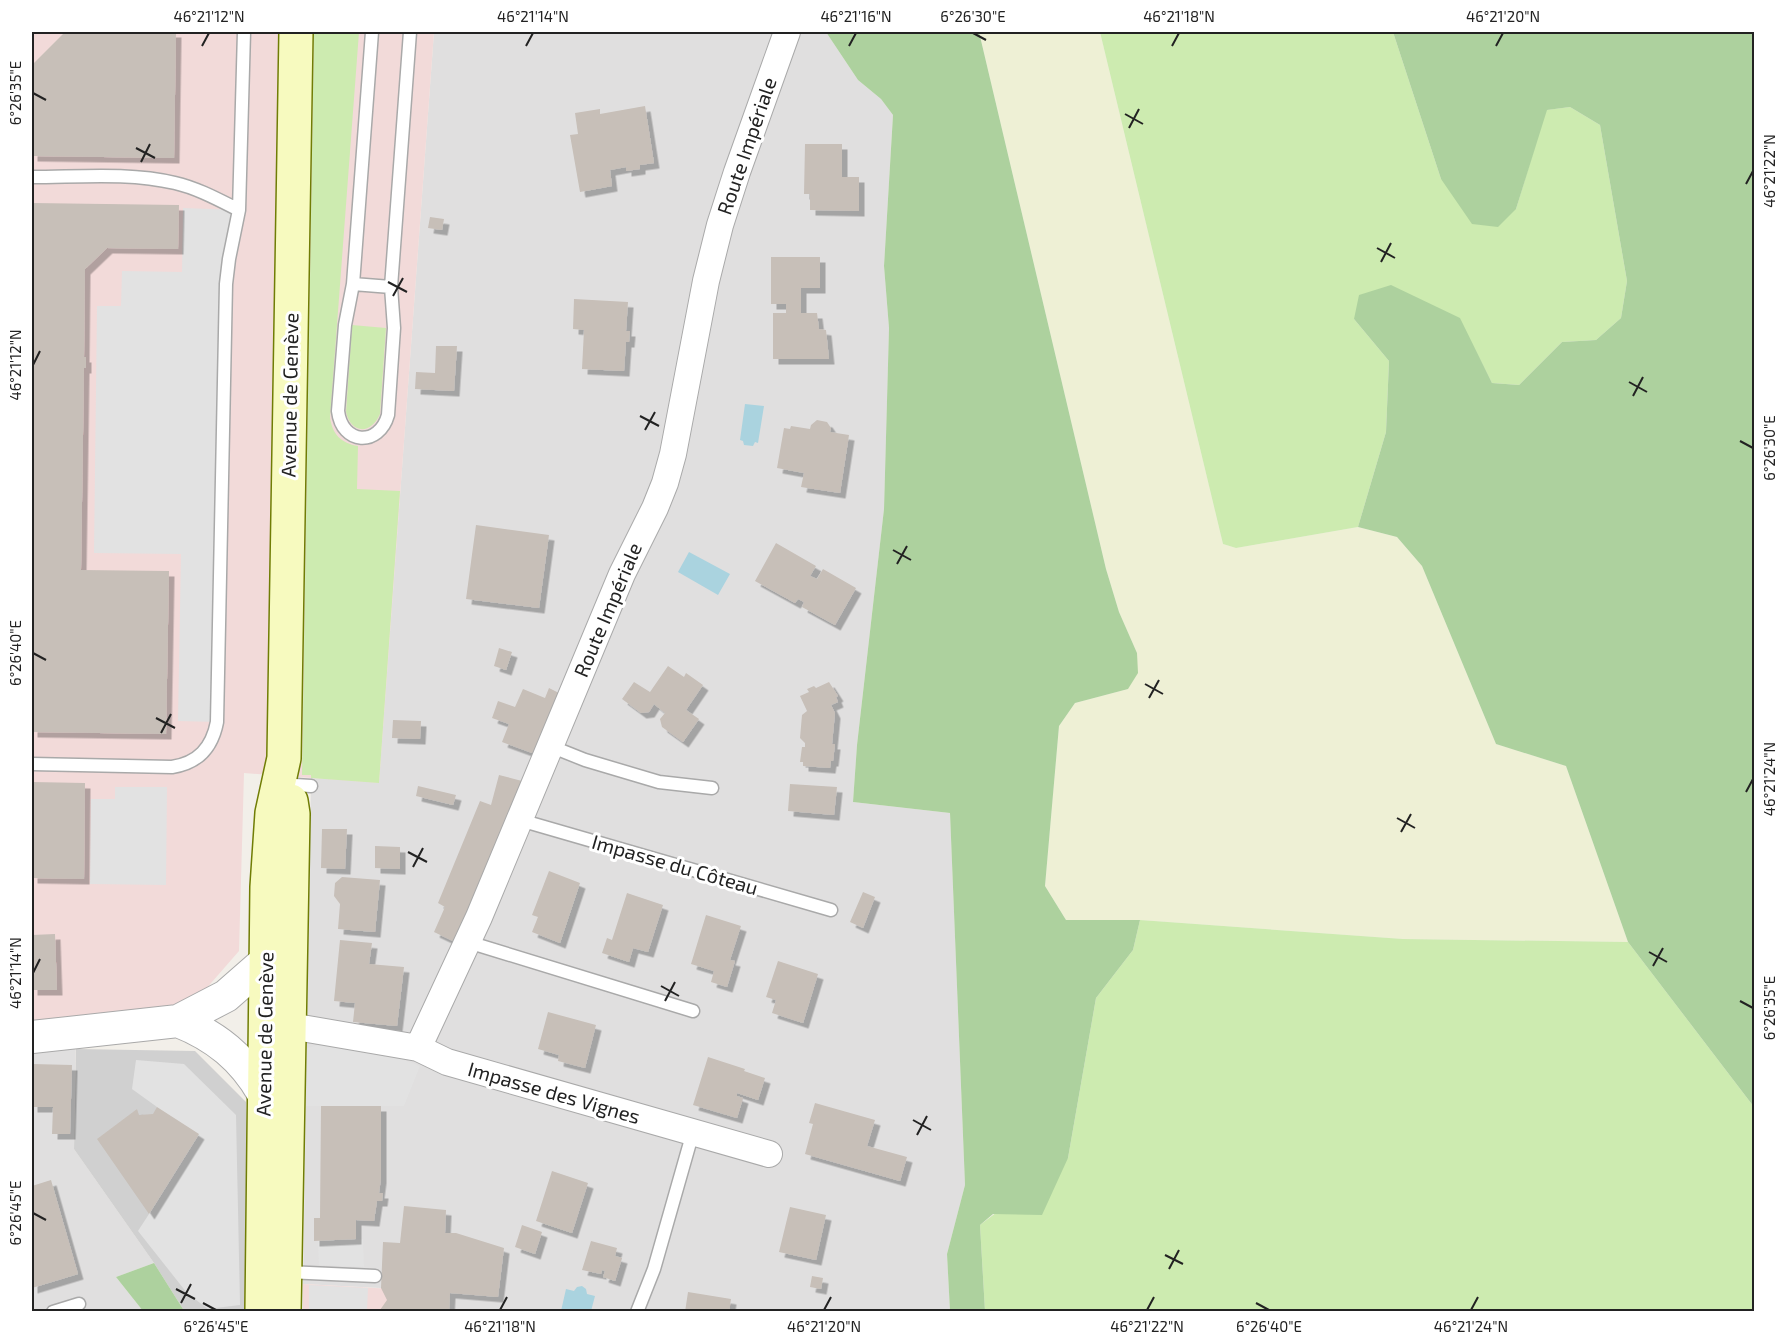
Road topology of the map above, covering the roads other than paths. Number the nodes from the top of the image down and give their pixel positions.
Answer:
1 (244, 32) edge
2 (296, 32) edge
3 (372, 32) edge
4 (410, 32) edge
5 (787, 32) edge
6 (32, 177) edge
7 (239, 210) junction
8 (353, 284) junction
9 (392, 287) junction
10 (550, 746) junction
11 (32, 764) edge
12 (291, 778) junction
13 (712, 788) dead end
14 (519, 820) junction
15 (831, 910) dead end
16 (468, 942) junction
17 (266, 961) junction
18 (693, 1011) dead end
19 (178, 1021) junction
20 (290, 1026) junction
21 (32, 1037) edge
22 (418, 1048) junction
23 (263, 1094) junction
24 (693, 1132) junction
25 (769, 1154) dead end
26 (273, 1271) junction
27 (375, 1276) dead end
28 (79, 1304) dead end
29 (53, 1311) edge
30 (262, 1311) edge
31 (284, 1311) edge
32 (637, 1311) edge

1 - 7 lane
2 - 12 main road, Avenue de Genève
3 - 8 lane
4 - 9 lane
5 - 10 street, Route Impériale
6 - 7 lane
7 - 11 lane
8 - 9 lane
8 - 9 lane
10 - 13 lane
10 - 14 street, Route Impériale
12 - 17 main road, Avenue de Genève
12 - 20 main road, Avenue de Genève
14 - 15 lane, Impasse du Côteau
14 - 16 street, Route Impériale
16 - 18 lane
16 - 22 street, Route Impériale
17 - 19 street
17 - 23 main road, Avenue de Genève
19 - 21 street
19 - 23 street
20 - 22 street
20 - 26 main road, Avenue de Genève
22 - 24 street, Impasse des Vignes
23 - 26 main road, Avenue de Genève
24 - 25 street, Impasse des Vignes
24 - 32 lane
26 - 27 lane
26 - 30 main road, Avenue de Genève
26 - 31 main road, Avenue de Genève
28 - 29 lane

